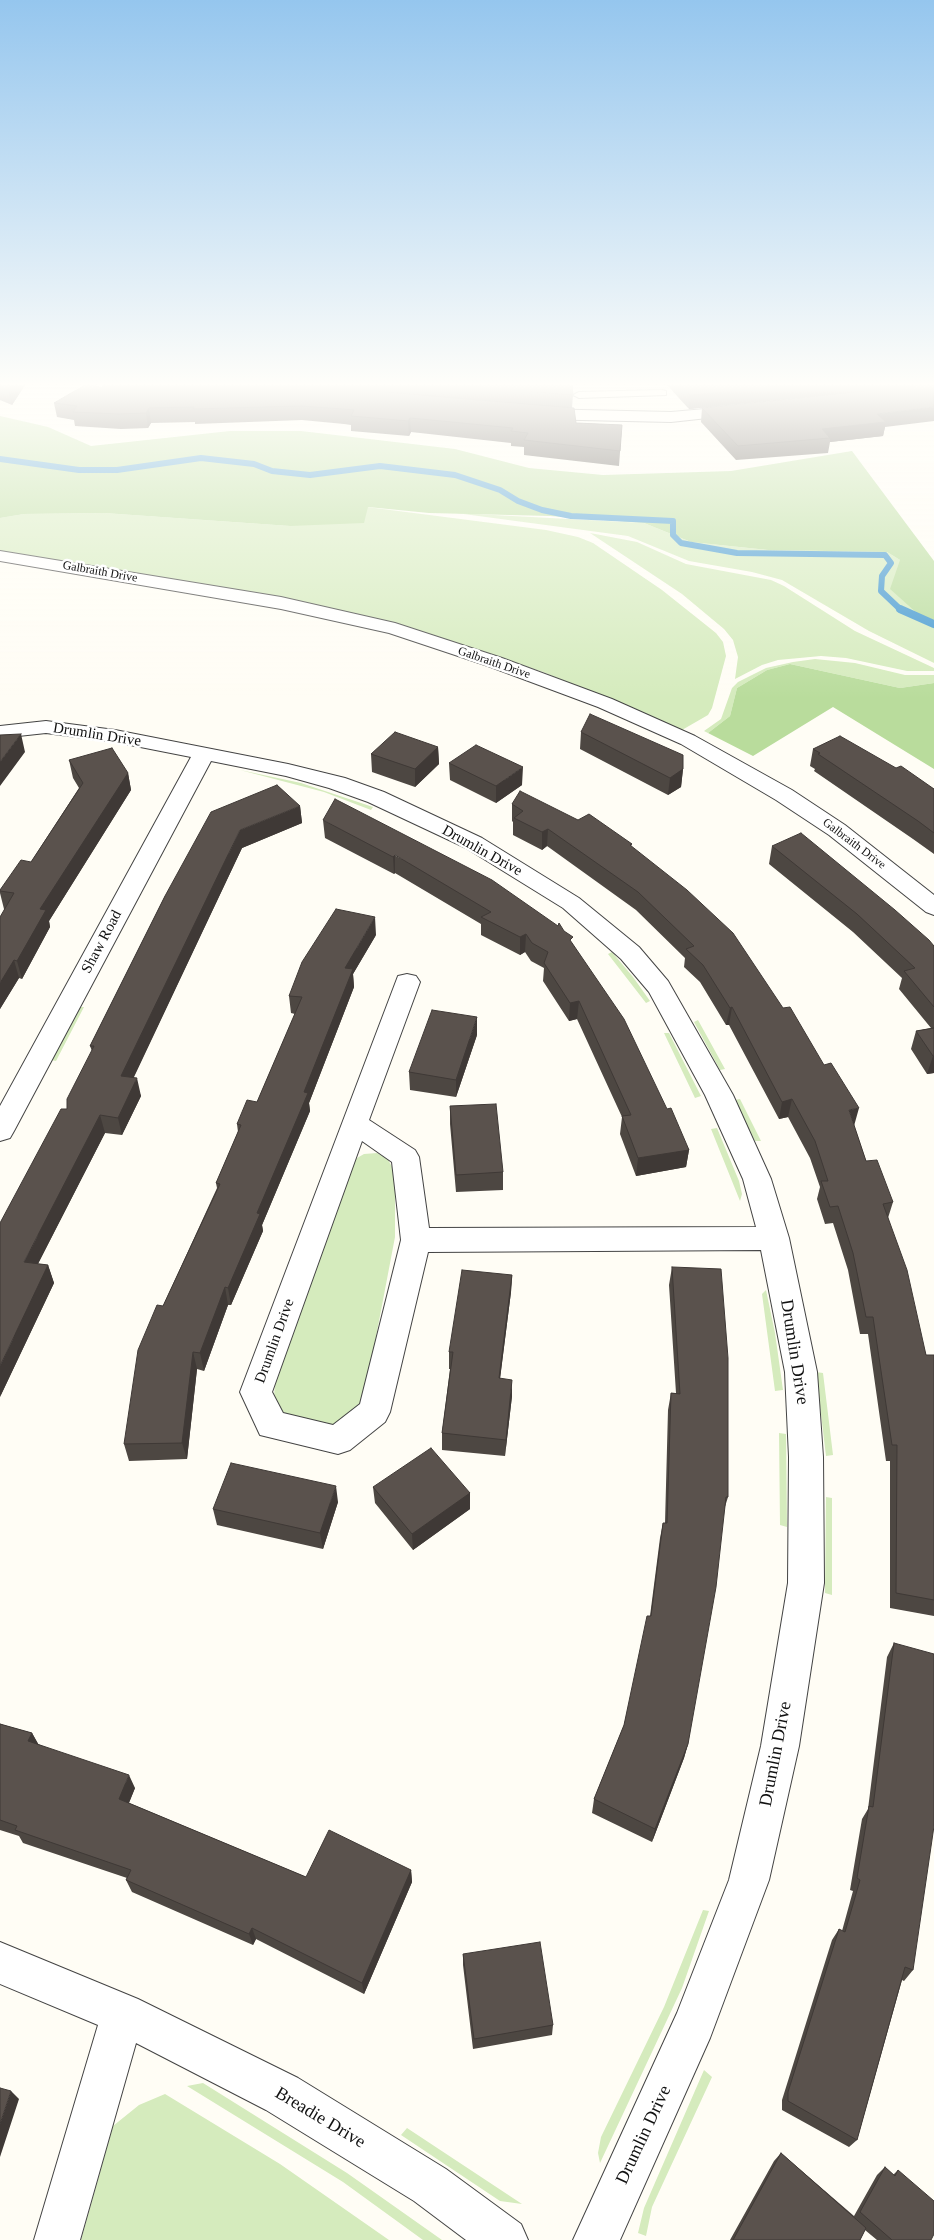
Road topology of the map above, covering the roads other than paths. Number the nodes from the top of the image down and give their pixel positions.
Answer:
1 (0, 556) edge
2 (0, 732) edge
3 (204, 754) junction
4 (934, 907) edge
5 (407, 982) dead end
6 (354, 1124) junction
7 (0, 1131) edge
8 (774, 1238) junction
9 (416, 1240) junction
10 (0, 1963) edge
11 (124, 2014) junction
12 (57, 2240) edge
13 (505, 2240) edge
14 (596, 2240) edge

1 - 4 street, Galbraith Drive
2 - 3 street, Drumlin Drive
3 - 7 street, Shaw Road
3 - 8 street, Drumlin Drive
5 - 6 street, Drumlin Drive
6 - 9 street, Drumlin Drive
6 - 9 street, Drumlin Drive
8 - 9 street
8 - 14 street, Drumlin Drive
10 - 11 street, Breadie Drive
11 - 12 street
11 - 13 street, Breadie Drive

